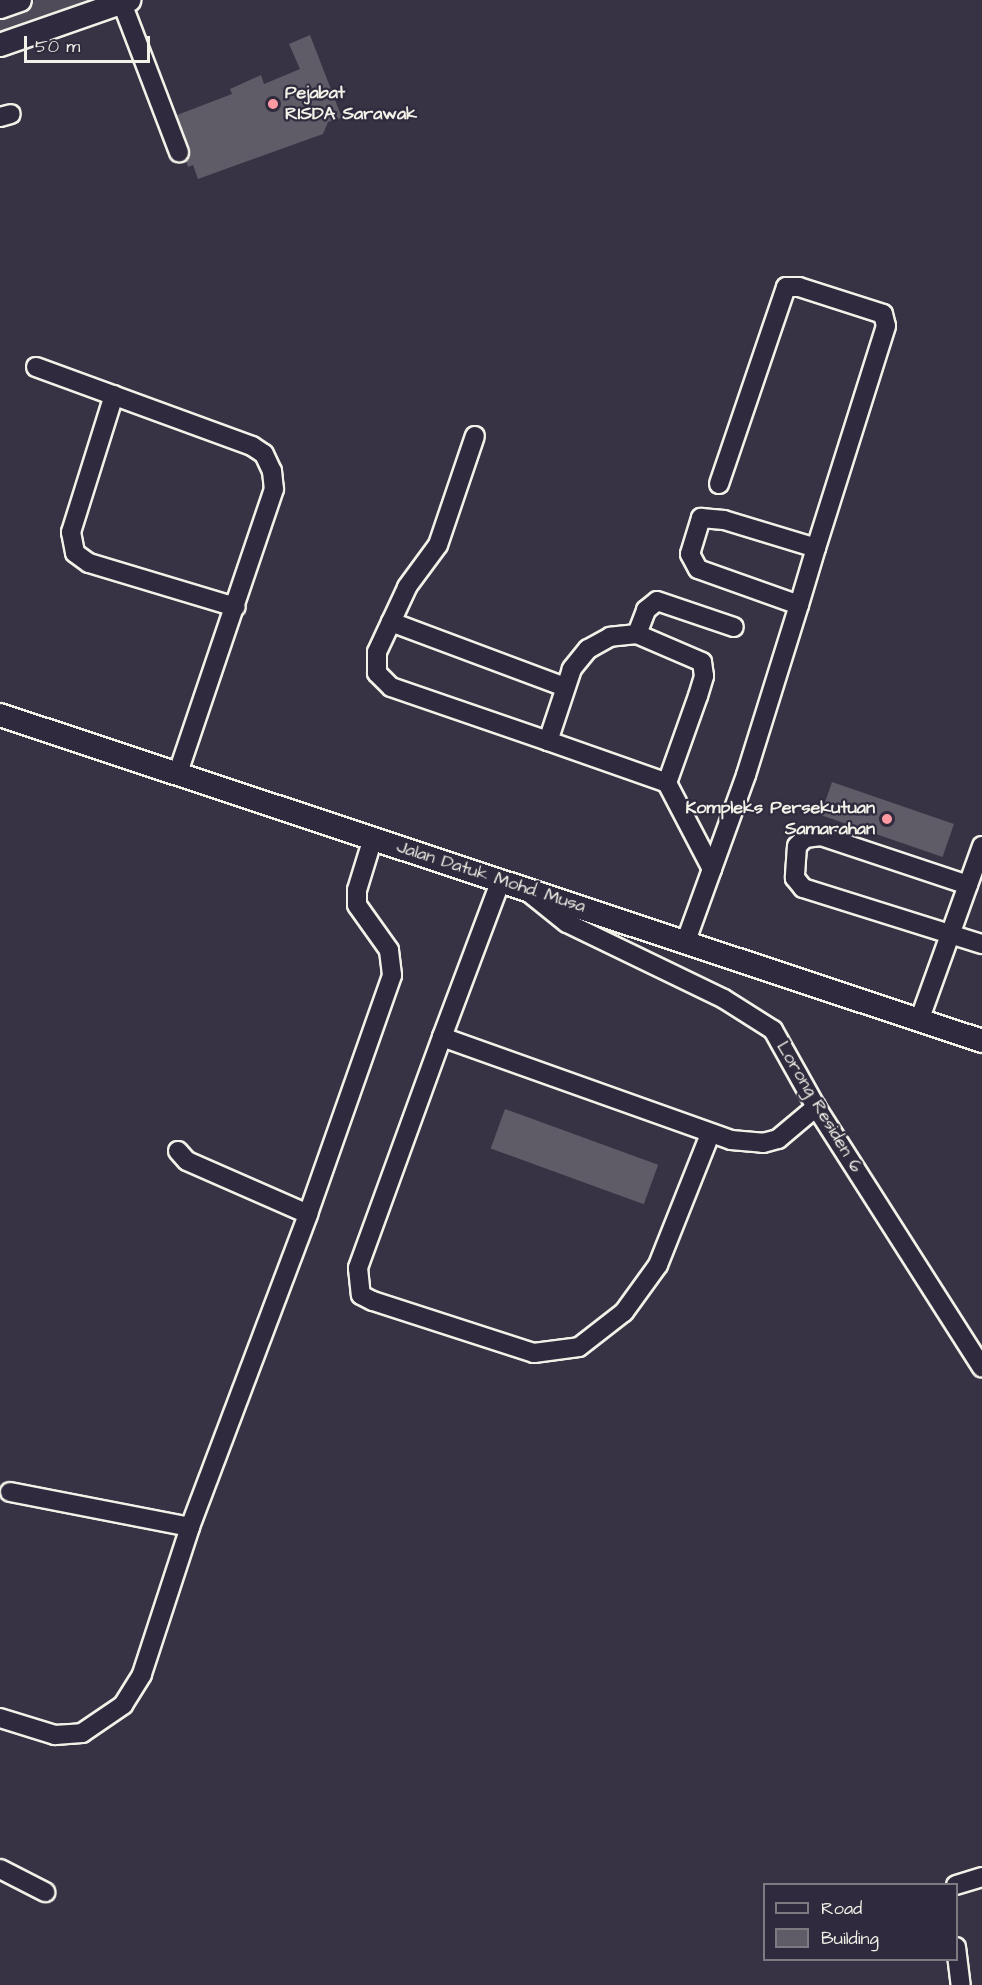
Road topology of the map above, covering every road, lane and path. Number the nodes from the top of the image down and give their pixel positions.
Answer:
1 (20, 0) edge
2 (126, 1) edge
3 (0, 7) edge
4 (0, 45) edge
5 (179, 152) dead end
6 (36, 367) dead end
7 (114, 395) junction
8 (475, 436) dead end
9 (719, 484) dead end
10 (816, 548) junction
11 (799, 604) junction
12 (236, 607) junction
13 (391, 622) junction
14 (734, 627) dead end
15 (637, 634) junction
16 (565, 687) junction
17 (0, 715) edge
18 (548, 741) junction
19 (178, 773) junction
20 (667, 783) junction
21 (373, 838) junction
22 (982, 846) edge
23 (712, 869) junction
24 (512, 883) junction
25 (968, 885) junction
26 (952, 935) junction
27 (686, 941) junction
28 (982, 944) edge
29 (919, 1020) junction
30 (442, 1037) junction
31 (982, 1041) edge
32 (816, 1107) junction
33 (710, 1134) junction
34 (178, 1151) dead end
35 (308, 1214) junction
36 (982, 1368) edge
37 (10, 1492) dead end
38 (190, 1527) junction
39 (0, 1718) edge
40 (0, 1869) edge
41 (982, 1877) edge
42 (958, 1885) edge
43 (45, 1892) dead end
44 (958, 1956) edge
45 (961, 1985) edge

1 - 3 main road
2 - 4 main road
2 - 5 street
6 - 7 street
7 - 12 street
7 - 12 street
8 - 13 street
9 - 10 street
10 - 11 street
10 - 11 street
11 - 23 street
12 - 19 street
13 - 16 street
13 - 18 street
14 - 15 street
15 - 16 street
15 - 20 street
16 - 18 street
17 - 19 main road, Jalan Datuk Mohd. Musa
18 - 20 street
19 - 21 main road, Jalan Datuk Mohd. Musa
20 - 23 street
21 - 24 main road, Jalan Datuk Mohd. Musa
21 - 35 street
22 - 25 street
23 - 27 street
24 - 27 main road, Jalan Datuk Mohd. Musa
24 - 30 street
24 - 32 street, Lorong Residen 6
25 - 26 street
25 - 26 street
26 - 28 street
26 - 29 street
27 - 29 main road, Jalan Datuk Mohd. Musa
29 - 31 main road, Jalan Datuk Mohd. Musa
30 - 33 street
30 - 33 street
32 - 33 street
32 - 36 street, Lorong Residen 6
34 - 35 street
35 - 38 street
37 - 38 street
38 - 39 street
40 - 43 street
41 - 42 street
44 - 45 street

